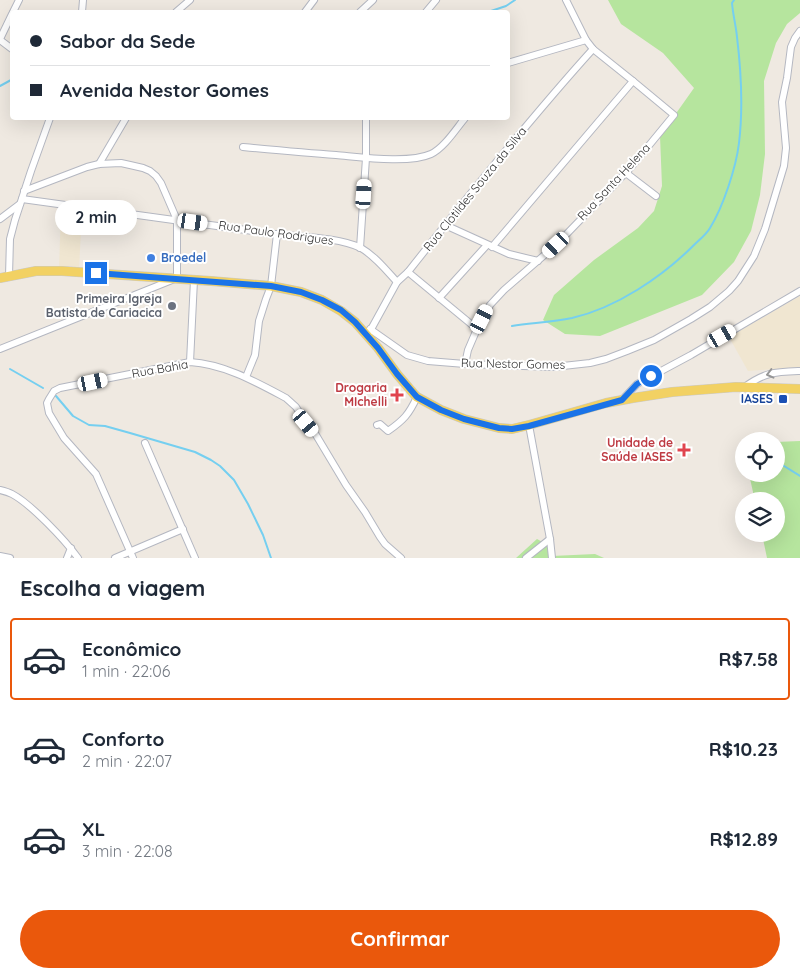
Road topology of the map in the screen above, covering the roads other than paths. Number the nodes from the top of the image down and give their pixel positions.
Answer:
1 (190, 0) edge
2 (372, 0) edge
3 (436, 0) edge
4 (566, 0) edge
5 (178, 10) edge
6 (362, 10) edge
7 (428, 10) edge
8 (10, 19) edge
9 (800, 31) edge
10 (0, 40) edge
11 (586, 40) junction
12 (593, 49) junction
13 (510, 64) edge
14 (633, 81) junction
15 (49, 120) edge
16 (125, 120) edge
17 (366, 120) edge
18 (463, 120) edge
19 (243, 147) dead end
20 (366, 158) junction
21 (99, 164) junction
22 (626, 173) junction
23 (24, 191) junction
24 (656, 196) dead end
25 (21, 201) junction
26 (1, 218) edge
27 (177, 220) junction
28 (446, 225) junction
29 (12, 229) junction
30 (277, 234) junction
31 (489, 246) junction
32 (360, 248) junction
33 (538, 261) junction
34 (408, 272) junction
35 (4, 277) edge
36 (177, 278) junction
37 (194, 280) junction
38 (397, 282) junction
39 (271, 286) junction
40 (800, 291) edge
41 (439, 298) junction
42 (477, 329) junction
43 (369, 333) junction
44 (0, 348) edge
45 (190, 362) junction
46 (465, 364) junction
47 (800, 371) edge
48 (246, 377) junction
49 (743, 388) junction
50 (800, 389) edge
51 (417, 397) junction
52 (622, 400) junction
53 (377, 425) dead end
54 (529, 426) junction
55 (146, 443) dead end
56 (0, 490) edge
57 (183, 529) junction
58 (550, 539) junction
59 (71, 548) junction
60 (130, 551) junction
61 (0, 556) edge
62 (10, 558) edge
63 (67, 558) edge
64 (78, 558) edge
65 (115, 558) edge
66 (133, 558) edge
67 (195, 558) edge
68 (401, 558) edge
69 (526, 558) edge
70 (552, 558) edge

1 - 5 street
2 - 6 street
3 - 7 street
4 - 11 street
8 - 10 street
9 - 46 street, Rua Nestor Gomes
11 - 12 street
11 - 13 street
12 - 14 street
12 - 28 street, Rua Clotildes Souza da Silva
14 - 22 street, Rua Santa Helena
14 - 31 street
15 - 23 street
16 - 21 street
17 - 20 street
18 - 20 street
19 - 20 street
20 - 32 street
21 - 23 street
21 - 27 street
22 - 24 street
22 - 33 street, Rua Santa Helena
23 - 25 street
25 - 26 street
25 - 27 street, Rua Paulo Rodrigues
25 - 29 street
26 - 29 street
27 - 30 street, Rua Paulo Rodrigues
27 - 36 street
28 - 31 street
28 - 34 street, Rua Clotildes Souza da Silva
29 - 35 street
30 - 32 street, Rua Paulo Rodrigues
30 - 39 street
31 - 33 street
31 - 41 street
32 - 38 street, Rua Paulo Rodrigues
33 - 42 street, Rua Santa Helena
34 - 38 street, Rua Clotildes Souza da Silva
34 - 41 street
35 - 36 main road
36 - 37 main road
36 - 44 street
37 - 39 main road
37 - 45 street
38 - 43 street, Rua Clotildes Souza da Silva
39 - 43 main road
39 - 48 street
40 - 52 street
41 - 42 street
42 - 46 street, Rua Santa Helena
43 - 46 street, Rua Nestor Gomes
43 - 51 main road
45 - 48 street, Rua Bahia
45 - 60 street, Rua Bahia
47 -> 49 street
48 - 68 street, Rua Bahia
49 - 50 main road
49 - 52 main road
51 - 53 street
51 - 54 main road
52 - 54 main road
54 - 58 street
55 - 57 street
56 - 59 street
57 - 60 street
57 - 67 street
58 - 69 street
58 - 70 street
59 - 63 street
59 - 64 street
60 - 65 street
60 - 66 street, Rua Bahia
61 - 62 street

